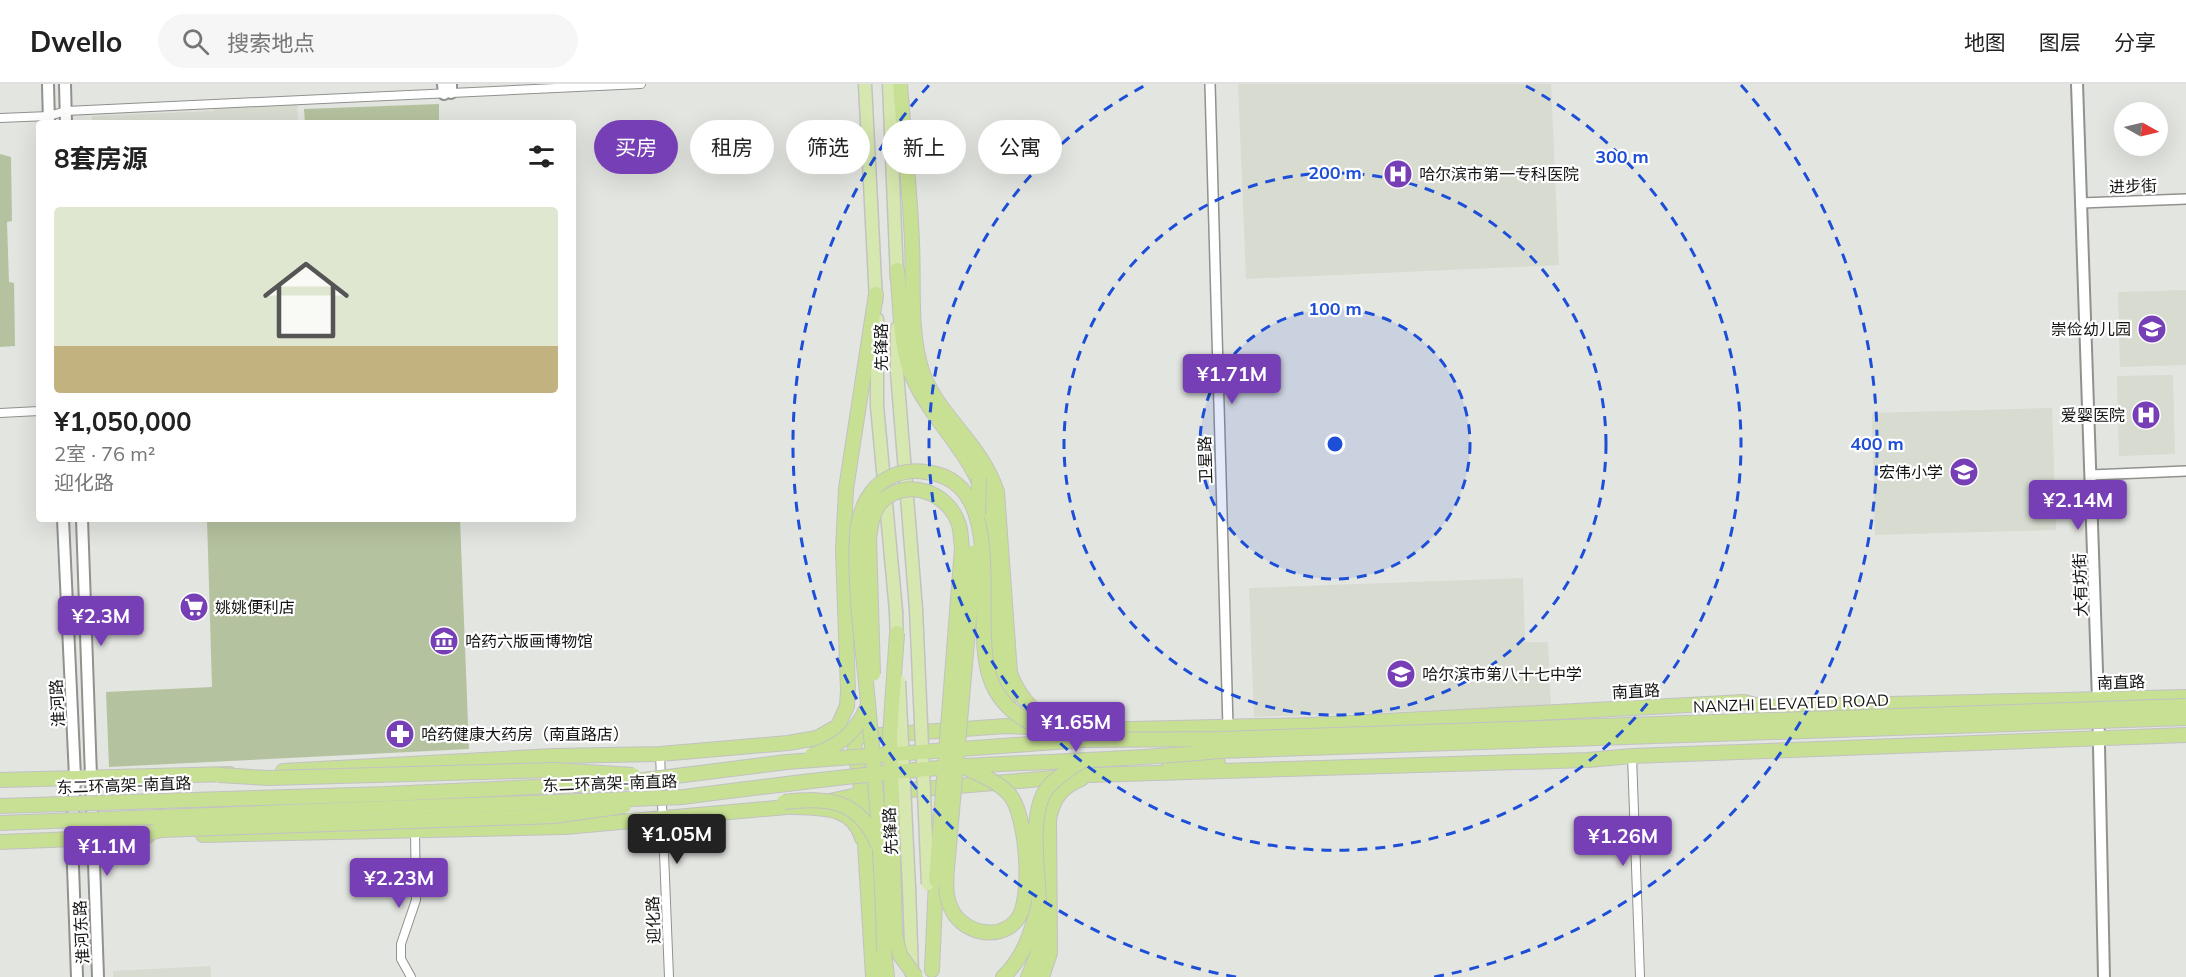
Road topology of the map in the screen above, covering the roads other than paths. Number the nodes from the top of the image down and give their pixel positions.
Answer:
1 (48, 84) edge
2 (65, 84) edge
3 (640, 84) edge
4 (865, 84) edge
5 (889, 84) edge
6 (900, 84) edge
7 (1210, 84) edge
8 (2077, 84) edge
9 (447, 89) edge
10 (66, 111) junction
11 (0, 118) edge
12 (49, 119) edge
13 (66, 120) edge
14 (2186, 199) edge
15 (2081, 203) junction
16 (897, 270) junction
17 (876, 294) junction
18 (36, 411) edge
19 (0, 413) edge
20 (2186, 471) edge
21 (2091, 475) junction
22 (979, 478) junction
23 (63, 522) edge
24 (82, 522) edge
25 (897, 633) junction
26 (2186, 696) edge
27 (2098, 700) junction
28 (1744, 702) junction
29 (2186, 706) edge
30 (1009, 707) junction
31 (2186, 718) edge
32 (838, 726) junction
33 (1228, 727) junction
34 (1085, 735) junction
35 (2186, 735) edge
36 (853, 737) junction
37 (1143, 738) junction
38 (2099, 738) junction
39 (1219, 745) junction
40 (660, 754) junction
41 (1632, 756) junction
42 (1148, 758) junction
43 (1083, 760) junction
44 (1588, 760) junction
45 (788, 762) junction
46 (963, 766) junction
47 (219, 775) junction
48 (1089, 775) junction
49 (75, 777) junction
50 (92, 777) junction
51 (678, 777) junction
52 (0, 780) edge
53 (862, 794) junction
54 (683, 797) junction
55 (789, 804) junction
56 (0, 806) edge
57 (670, 817) junction
58 (0, 823) edge
59 (415, 832) junction
60 (136, 836) junction
61 (72, 839) junction
62 (92, 839) junction
63 (0, 842) edge
64 (866, 850) junction
65 (883, 857) junction
66 (932, 882) junction
67 (1039, 902) junction
68 (932, 974) edge
69 (77, 977) edge
70 (98, 977) edge
71 (411, 977) edge
72 (669, 977) edge
73 (873, 977) edge
74 (887, 977) edge
75 (912, 977) edge
76 (916, 977) edge
77 (1003, 977) edge
78 (1028, 977) edge
79 (1042, 977) edge
80 (1640, 977) edge
81 (2104, 977) edge

1 - 12 main road
2 - 10 main road
3 - 9 street
4 - 17 main road, 先锋路
5 - 16 main road, 先锋路
6 - 34 highway
7 - 33 street, 卫星路
8 - 15 main road, 大有坊街
9 - 10 street
10 - 12 street
10 - 13 main road
11 - 12 street
14 - 15 street, 进步街
15 - 21 main road, 大有坊街
16 - 22 highway
16 - 66 main road, 先锋路, bridge
17 - 25 main road, 先锋路, bridge
17 - 32 highway
18 - 19 street
20 - 21 street
21 - 27 main road, 大有坊街
22 - 30 highway, bridge
22 - 46 highway, bridge
23 - 49 main road, 淮河路
24 - 50 main road, 淮河路
25 - 75 main road, 先锋路, bridge
25 - 76 highway, bridge
26 - 27 highway, 南直路
27 - 28 highway, 南直路
27 - 38 main road, 大有坊街
28 - 33 highway, 南直路
28 - 37 highway, bridge
29 - 39 highway, NANZHI ELEVATED ROAD, bridge
30 - 34 highway, bridge
30 - 65 highway, bridge
31 - 39 highway, NANZHI ELEVATED ROAD, bridge
32 - 36 highway
32 - 40 highway
33 - 34 highway, 南直路
34 - 36 highway
34 - 37 highway, 东二环高架-南直路, bridge
34 - 45 highway, 东二环高架-南直路, bridge
34 - 48 street
35 - 38 highway
36 - 53 highway
37 - 39 highway, 东二环高架-南直路, bridge
38 - 41 highway
38 - 81 main road, 大有坊街
39 - 42 highway, 东二环高架-南直路, bridge
40 - 47 highway
40 - 57 street, 迎化路
41 - 44 highway
41 - 80 street
42 - 43 highway, 东二环高架-南直路, bridge
42 - 44 highway, bridge
43 - 46 highway, 东二环高架-南直路, bridge
43 - 67 highway, bridge
44 - 48 highway
45 - 51 highway, 东二环高架-南直路, bridge
45 - 66 highway, bridge
46 - 54 highway, 东二环高架-南直路, bridge
47 - 50 highway
47 - 51 highway, bridge
48 - 53 highway
48 - 79 highway
49 - 50 highway
49 - 52 highway
49 - 61 main road, 淮河东路
50 - 62 main road, 淮河东路
51 - 56 highway, 东二环高架-南直路, bridge
53 - 55 highway
53 - 64 highway
54 - 58 highway, 东二环高架-南直路, bridge
54 - 60 highway, bridge
55 - 57 highway
55 - 64 highway
55 - 65 highway, bridge
57 - 59 highway
57 - 72 street, 迎化路
59 - 60 highway
59 - 71 street
60 - 62 highway
61 - 62 highway
61 - 63 highway
61 - 69 main road, 淮河东路
62 - 70 main road, 淮河东路
64 - 73 highway
65 - 74 highway, bridge
66 - 68 highway
67 - 77 highway
67 - 78 highway

